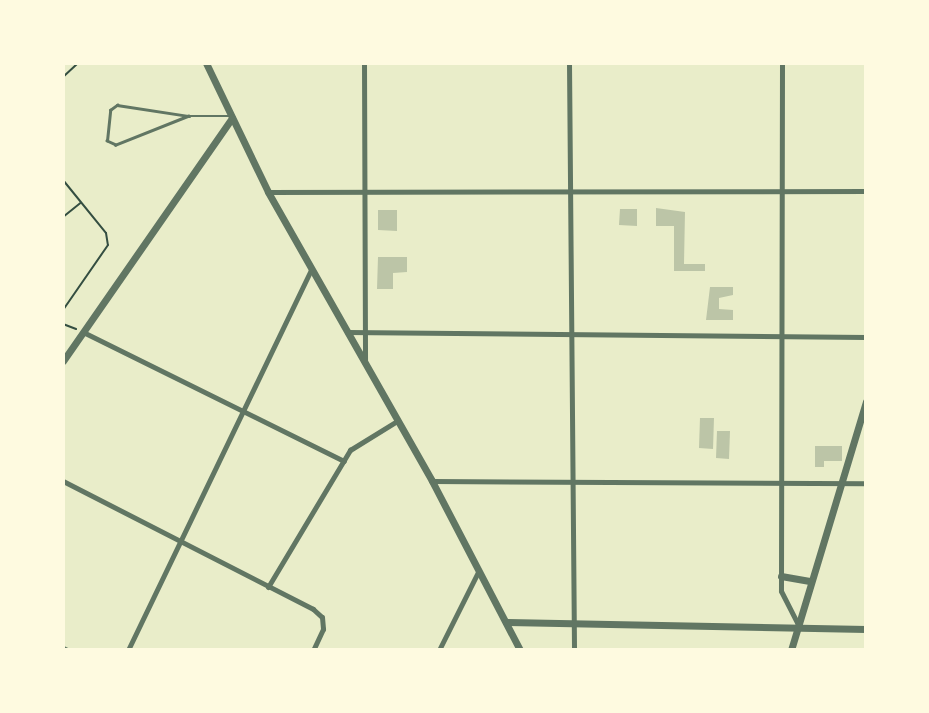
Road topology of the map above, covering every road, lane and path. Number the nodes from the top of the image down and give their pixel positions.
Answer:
1 (78, 63) edge
2 (206, 63) edge
3 (364, 63) edge
4 (569, 63) edge
5 (782, 63) edge
6 (63, 77) edge
7 (189, 116) junction
8 (232, 117) junction
9 (63, 180) edge
10 (568, 190) junction
11 (782, 190) junction
12 (866, 191) edge
13 (268, 192) junction
14 (364, 192) junction
15 (81, 202) junction
16 (63, 217) edge
17 (311, 270) junction
18 (63, 310) edge
19 (63, 324) edge
20 (83, 332) junction
21 (347, 332) junction
22 (366, 333) junction
23 (571, 335) junction
24 (783, 336) junction
25 (866, 337) edge
26 (63, 361) edge
27 (365, 363) junction
28 (866, 401) edge
29 (244, 411) junction
30 (397, 421) junction
31 (344, 461) junction
32 (63, 481) edge
33 (432, 481) junction
34 (570, 482) junction
35 (781, 482) junction
36 (842, 483) junction
37 (866, 483) edge
38 (179, 542) junction
39 (478, 572) junction
40 (781, 576) junction
41 (810, 581) junction
42 (268, 587) junction
43 (506, 622) junction
44 (573, 622) junction
45 (798, 625) junction
46 (866, 629) edge
47 (128, 650) edge
48 (313, 650) edge
49 (439, 650) edge
50 (520, 650) edge
51 (574, 650) edge
52 (791, 650) edge

1 - 6 path
2 - 8 street
3 - 14 street
4 - 10 street
5 - 11 street
7 - 7 lane
7 - 8 lane
8 - 13 street
8 - 20 street
9 - 15 path
10 - 11 street
10 - 14 street
10 - 23 street
11 - 12 street
11 - 24 street
13 - 14 street
13 - 17 street
14 - 22 street
15 - 16 path
15 - 18 path
17 - 21 street
17 - 29 street
19 - 20 path
20 - 26 street
20 - 29 street
21 - 22 street
21 - 27 street
22 - 23 street
22 - 27 street
23 - 24 street
23 - 34 street
24 - 25 street
24 - 35 street
27 - 30 street
28 - 36 street
29 - 31 street
29 - 38 street
30 - 31 street
30 - 33 street
31 - 42 street
32 - 38 street
33 - 34 street
33 - 39 street
34 - 35 street
34 - 44 street
35 - 36 street
35 - 40 street
36 - 37 street
36 - 41 street
38 - 42 street
38 - 47 street
39 - 43 street
39 - 49 street
40 - 41 street
40 - 45 street
41 - 45 street
42 - 48 street
43 - 44 street
43 - 50 street
44 - 45 street
44 - 51 street
45 - 46 street
45 - 52 street

